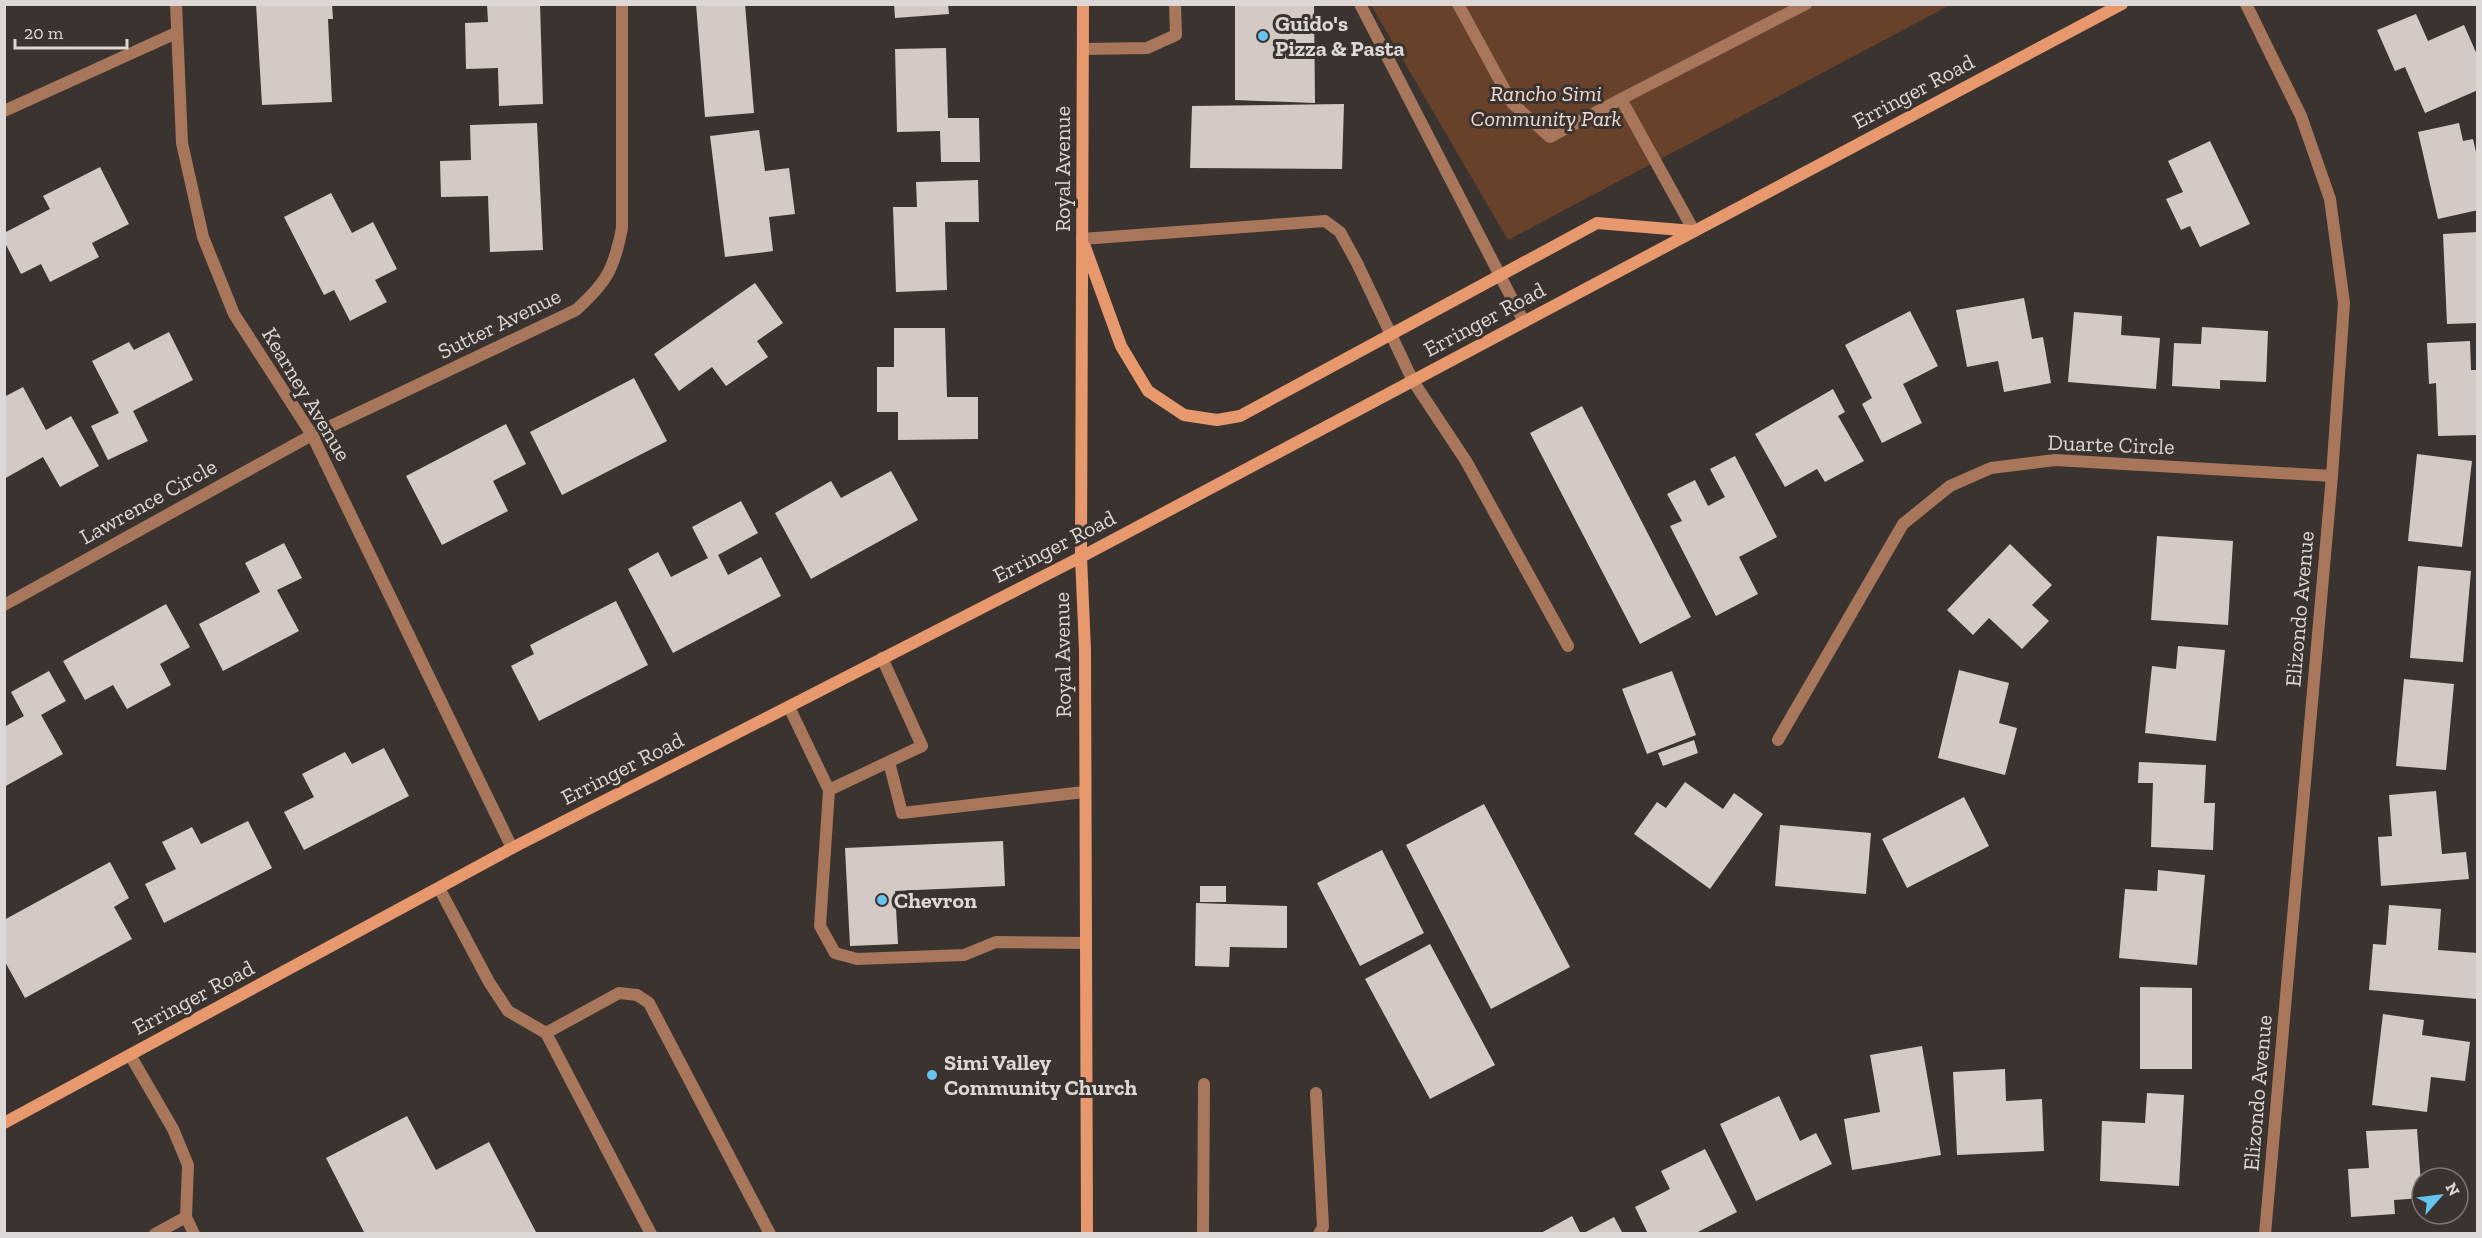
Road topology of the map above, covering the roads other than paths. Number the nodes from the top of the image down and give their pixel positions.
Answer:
1 (176, 4) edge
2 (622, 4) edge
3 (1083, 4) edge
4 (1175, 4) edge
5 (1360, 4) edge
6 (1458, 4) edge
7 (1806, 4) edge
8 (2122, 4) edge
9 (2246, 4) edge
10 (176, 33) junction
11 (1083, 49) junction
12 (1621, 99) junction
13 (4, 111) edge
14 (1694, 231) junction
15 (1082, 239) junction
16 (1500, 275) junction
17 (1524, 322) junction
18 (1390, 334) junction
19 (1413, 381) junction
20 (312, 435) junction
21 (2332, 476) junction
22 (1081, 556) junction
23 (4, 605) edge
24 (1568, 646) dead end
25 (882, 658) junction
26 (789, 706) junction
27 (1778, 740) dead end
28 (889, 762) junction
29 (829, 790) junction
30 (1084, 792) junction
31 (512, 848) junction
32 (439, 888) junction
33 (1086, 943) junction
34 (546, 1033) junction
35 (130, 1055) junction
36 (1204, 1084) dead end
37 (1317, 1093) dead end
38 (4, 1123) edge
39 (186, 1217) junction
40 (155, 1233) edge
41 (194, 1233) edge
42 (651, 1233) edge
43 (770, 1233) edge
44 (1087, 1233) edge
45 (1203, 1233) edge
46 (1319, 1233) edge
47 (2265, 1233) edge

1 - 10 street, Kearney Avenue
2 - 20 street, Sutter Avenue
3 - 11 main road, Royal Avenue
4 - 11 street
5 - 16 street
6 - 12 street
7 - 12 street
8 - 14 main road, Erringer Road
9 - 21 street, Elizondo Avenue
10 - 13 street
10 - 20 street, Kearney Avenue
11 - 15 main road, Royal Avenue
12 - 14 street
14 - 16 main road
14 - 17 main road, Erringer Road
15 - 18 street
15 - 18 main road
15 - 22 main road, Royal Avenue
16 - 17 street
16 - 18 main road
17 - 19 main road, Erringer Road
18 - 19 street
19 - 22 main road, Erringer Road
19 - 24 street
20 - 23 street, Lawrence Circle
20 - 31 street, Kearney Avenue
21 - 27 street, Duarte Circle
21 - 47 street, Elizondo Avenue
22 - 25 main road, Erringer Road
22 - 30 main road, Royal Avenue
25 - 26 main road, Erringer Road
25 - 28 street
26 - 29 street
26 - 31 main road, Erringer Road
28 - 29 street
28 - 30 street
29 - 33 street
30 - 33 main road, Royal Avenue
31 - 32 main road, Erringer Road
32 - 34 street
32 - 35 main road, Erringer Road
33 - 44 main road, Royal Avenue
34 - 42 street
34 - 43 street
35 - 38 main road, Erringer Road
35 - 39 street
36 - 45 street
37 - 46 street
39 - 40 street
39 - 41 street

